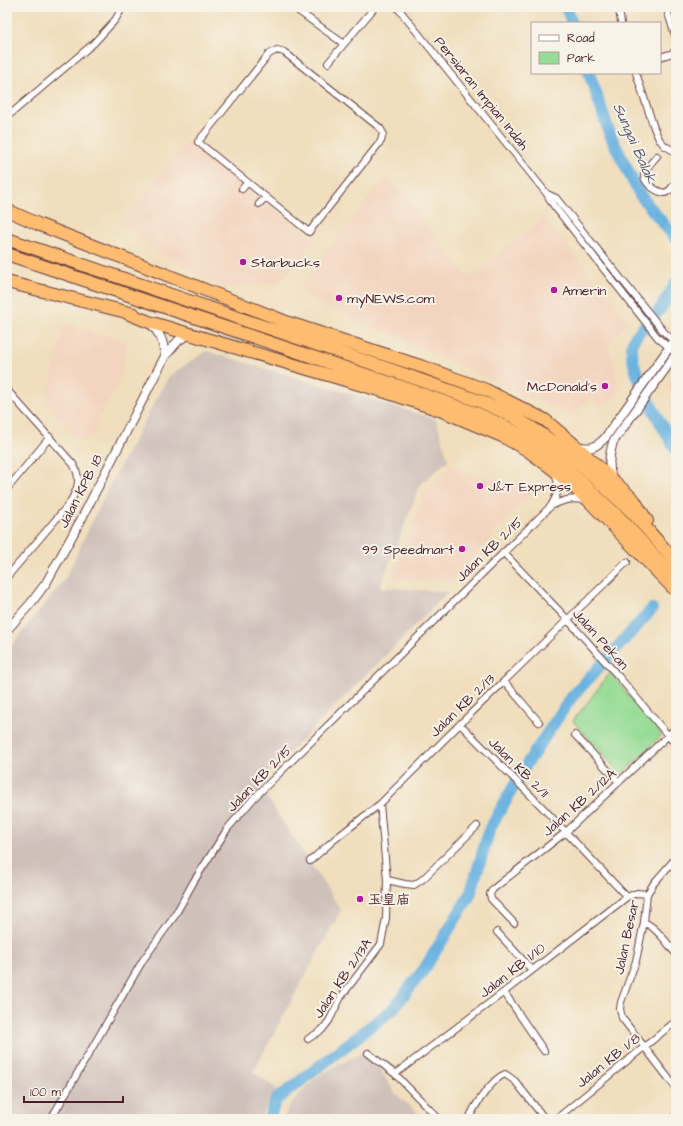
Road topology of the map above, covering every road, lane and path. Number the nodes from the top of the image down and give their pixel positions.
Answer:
1 (123, 7) edge
2 (293, 7) edge
3 (376, 7) edge
4 (397, 7) edge
5 (622, 7) edge
6 (666, 7) edge
7 (621, 22) edge
8 (676, 38) edge
9 (344, 44) junction
10 (676, 52) edge
11 (661, 57) edge
12 (328, 63) dead end
13 (636, 74) edge
14 (7, 117) edge
15 (676, 152) edge
16 (657, 156) dead end
17 (676, 182) edge
18 (247, 183) junction
19 (242, 189) dead end
20 (547, 194) junction
21 (265, 198) junction
22 (259, 204) dead end
23 (8, 211) edge
24 (7, 240) edge
25 (7, 254) edge
26 (7, 282) edge
27 (128, 313) junction
28 (149, 322) junction
29 (190, 334) junction
30 (674, 342) edge
31 (288, 348) junction
32 (676, 354) edge
33 (164, 356) junction
34 (8, 394) edge
35 (50, 437) junction
36 (576, 446) junction
37 (554, 470) junction
38 (612, 480) junction
39 (7, 489) edge
40 (588, 500) junction
41 (551, 506) junction
42 (654, 536) junction
43 (503, 552) junction
44 (627, 562) dead end
45 (676, 562) edge
46 (7, 577) edge
47 (676, 580) edge
48 (676, 591) edge
49 (567, 619) junction
50 (7, 630) edge
51 (504, 680) junction
52 (539, 722) dead end
53 (460, 724) junction
54 (676, 728) edge
55 (575, 735) dead end
56 (668, 735) junction
57 (676, 745) edge
58 (619, 782) junction
59 (380, 804) junction
60 (477, 826) dead end
61 (566, 832) junction
62 (676, 858) edge
63 (310, 861) dead end
64 (387, 880) junction
65 (647, 894) junction
66 (627, 897) junction
67 (644, 922) junction
68 (514, 923) dead end
69 (497, 932) dead end
70 (676, 954) edge
71 (532, 970) junction
72 (504, 992) junction
73 (676, 1021) edge
74 (308, 1039) dead end
75 (645, 1046) junction
76 (544, 1051) dead end
77 (368, 1053) dead end
78 (395, 1074) junction
79 (676, 1088) edge
80 (676, 1116) edge
81 (51, 1119) edge
82 (440, 1119) edge
83 (470, 1119) edge
84 (545, 1119) edge
85 (556, 1119) edge
86 (672, 1119) edge

1 - 14 street
2 - 9 street
3 - 9 street
4 - 20 street, Persiaran Impian Indah
5 - 7 street
6 - 8 street
9 - 12 street
10 - 11 street
13 - 15 street
16 - 17 street
18 - 19 street
18 - 21 street
18 - 21 street
20 - 30 street, Persiaran Impian Indah
20 - 30 street, Persiaran Impian Indah
21 - 22 street
23 - 36 highway
24 - 42 highway
25 - 31 highway
26 - 27 highway
27 - 28 highway
27 - 31 highway
28 - 29 highway
28 - 33 street
29 - 33 street, Jalan KPB 18
29 - 37 highway
30 - 32 street, Persiaran Impian Indah
30 - 36 street
31 - 47 highway
32 - 38 street
33 - 50 street, Jalan KPB 18
34 - 35 street
35 - 39 street
35 - 46 street
36 - 38 highway
37 - 40 highway
37 - 41 street, Jalan KB 2/15
38 - 42 highway
40 - 41 street, Jalan KB 2/15
40 - 48 highway
41 - 43 street, Jalan KB 2/15
42 - 45 highway
43 - 49 street, Jalan Pekan
43 - 81 street, Jalan KB 2/15
44 - 49 street, Jalan KB 2/13
49 - 51 street, Jalan KB 2/13
49 - 56 street, Jalan Pekan
51 - 52 street
51 - 53 street, Jalan KB 2/13
53 - 59 street, Jalan KB 2/13
53 - 61 street, Jalan KB 2/11
54 - 56 street, Jalan KB 2/12A
55 - 58 street
56 - 57 street, Jalan Pekan
56 - 58 street, Jalan KB 2/12A
58 - 61 street, Jalan KB 2/12A
59 - 63 street, Jalan KB 2/13
59 - 64 street, Jalan KB 2/13A
60 - 64 street
61 - 66 street, Jalan KB 2/11
61 - 68 street, Jalan KB 2/12A
62 - 65 street, Jalan Besar
64 - 74 street, Jalan KB 2/13A
65 - 66 street, Jalan KB 1/10
65 - 67 street, Jalan Besar
66 - 71 street, Jalan KB 1/10
67 - 70 street
67 - 75 street, Jalan Besar
69 - 71 street
71 - 72 street, Jalan KB 1/10
72 - 76 street
72 - 78 street, Jalan KB 1/10
73 - 75 street, Jalan KB 1/8
75 - 79 street, Jalan Besar
75 - 85 street, Jalan KB 1/8
77 - 78 street
78 - 82 street
80 - 86 street
83 - 84 street

